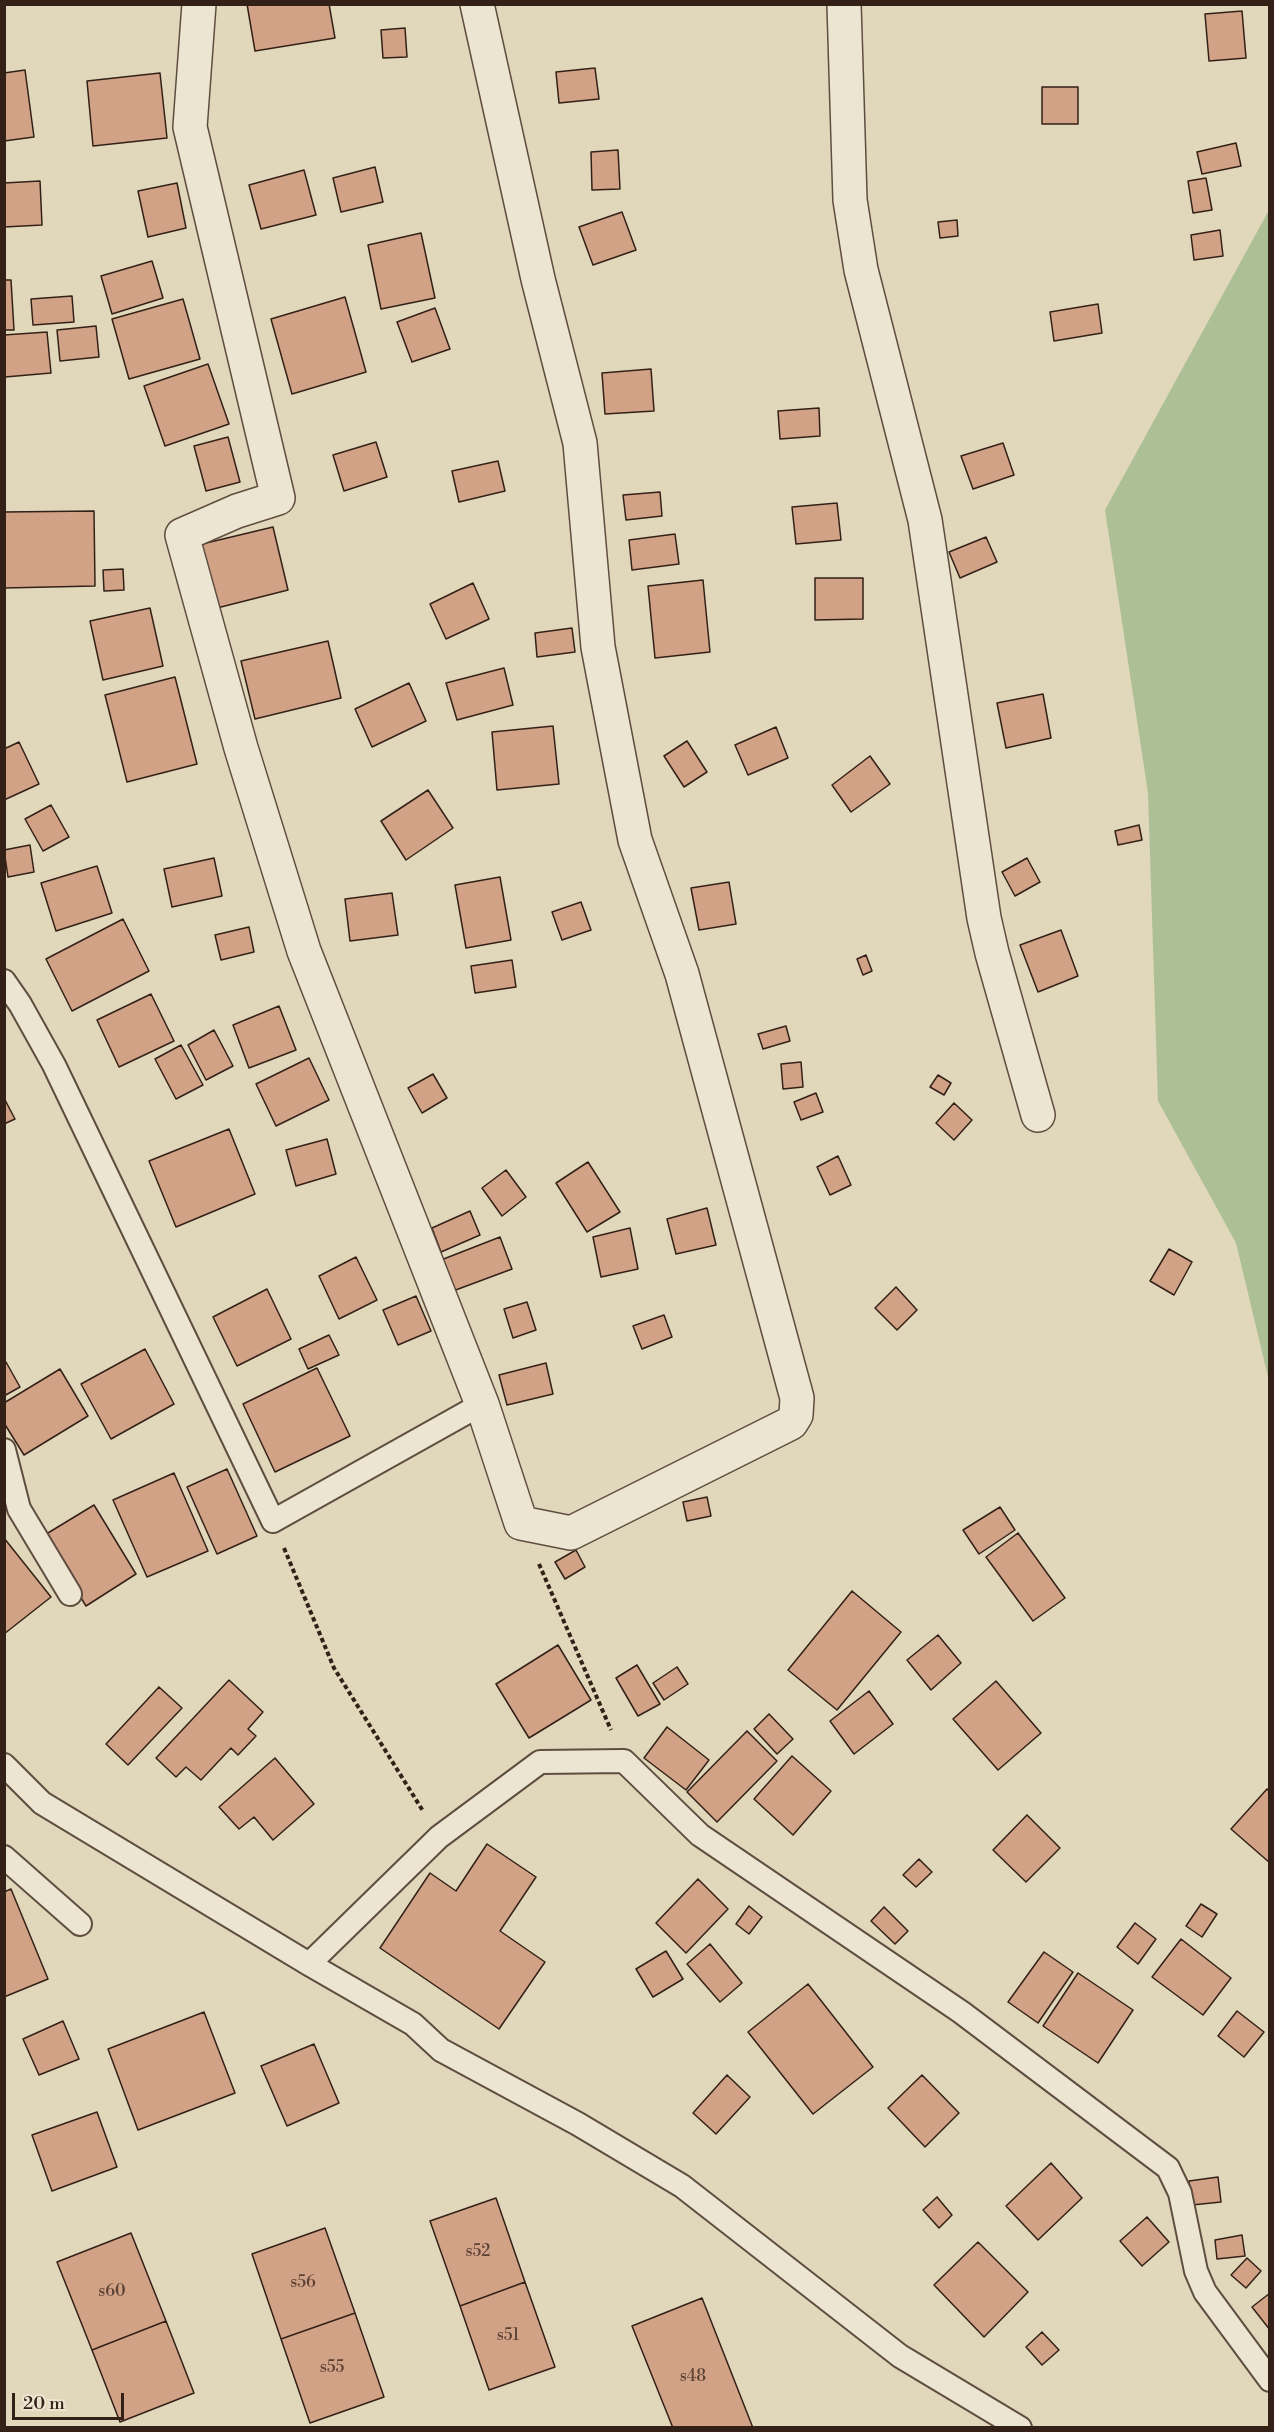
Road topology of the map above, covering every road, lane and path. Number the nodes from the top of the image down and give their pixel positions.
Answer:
1 (200, 4) edge
2 (477, 4) edge
3 (844, 4) edge
4 (4, 981) edge
5 (1038, 1114) dead end
6 (482, 1404) junction
7 (4, 1450) edge
8 (273, 1521) junction
9 (521, 1522) junction
10 (70, 1594) dead end
11 (624, 1761) junction
12 (4, 1765) edge
13 (439, 1838) junction
14 (4, 1857) edge
15 (80, 1924) dead end
16 (309, 1964) junction
17 (1269, 2380) edge
18 (1020, 2427) edge

1 - 6 street
2 - 9 street
3 - 5 street
4 - 8 lane
6 - 8 lane
6 - 9 street
7 - 10 lane
8 - 13 path
9 - 11 path
11 - 13 lane
11 - 17 lane
12 - 16 lane
13 - 16 lane
14 - 15 lane
16 - 18 lane

